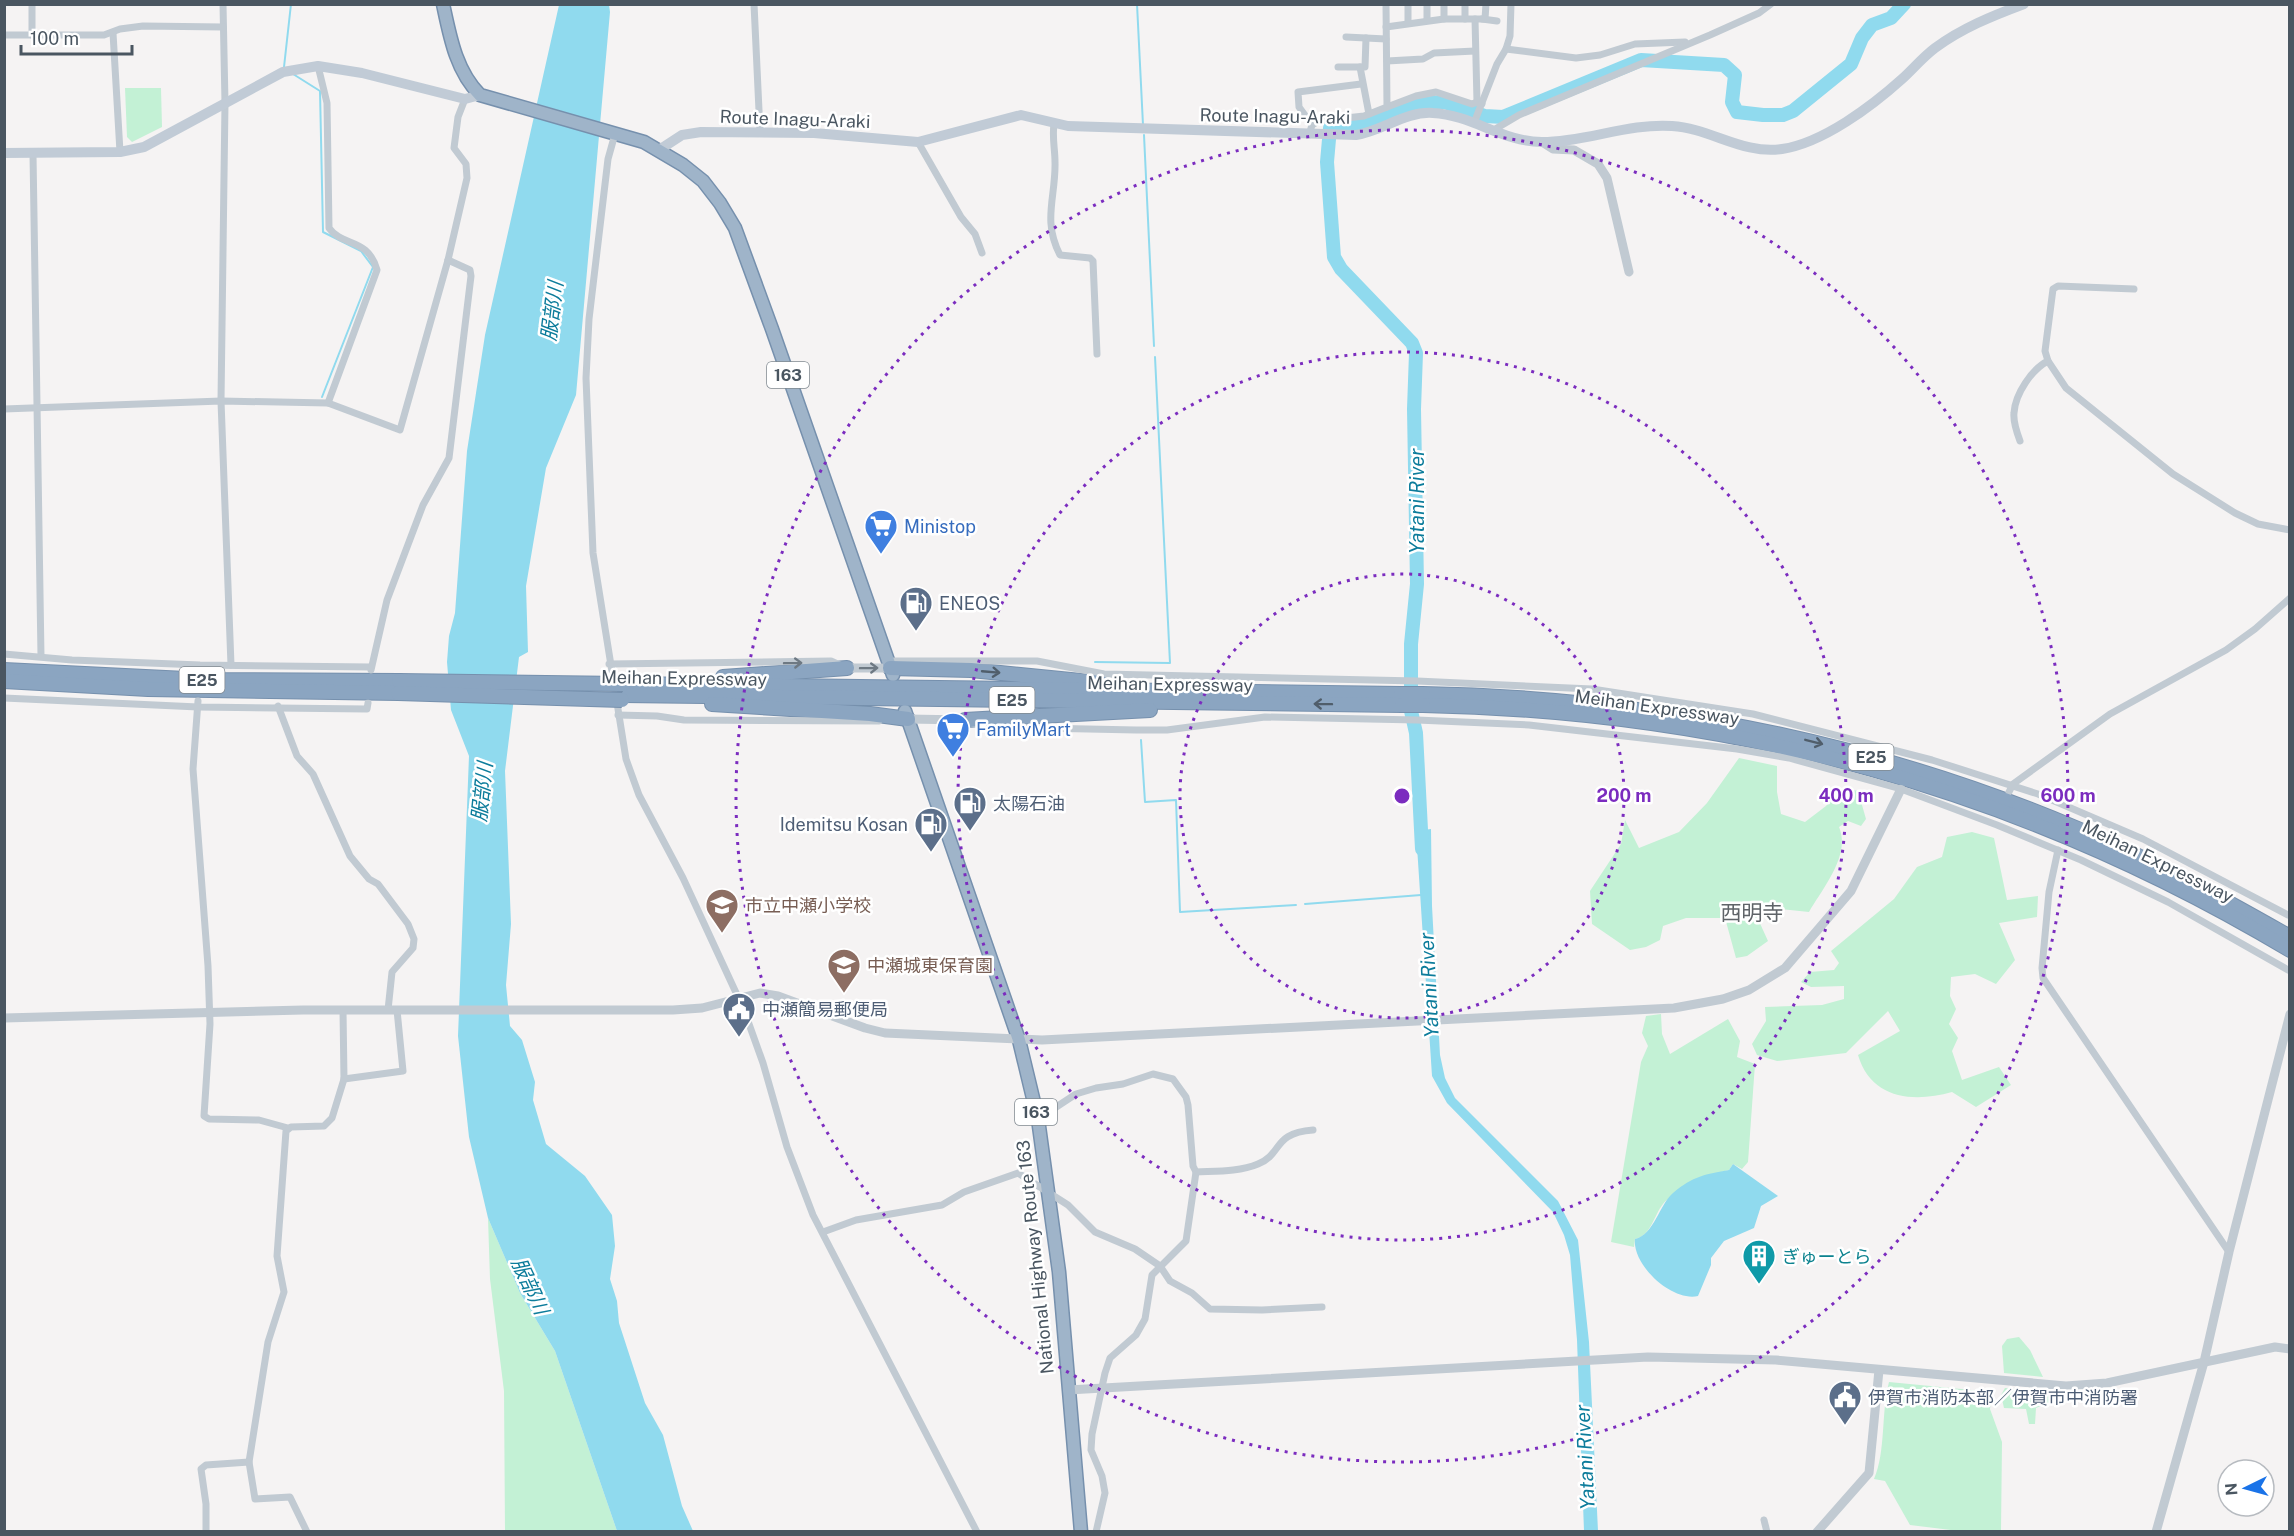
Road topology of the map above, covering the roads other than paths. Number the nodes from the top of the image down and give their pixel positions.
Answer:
1 (32, 4) edge
2 (223, 4) edge
3 (443, 4) edge
4 (754, 4) edge
5 (1386, 4) edge
6 (1408, 4) edge
7 (1427, 4) edge
8 (1444, 4) edge
9 (1465, 4) edge
10 (1486, 4) edge
11 (1511, 4) edge
12 (1771, 4) edge
13 (2024, 4) edge
14 (1444, 19) junction
15 (1465, 19) junction
16 (1478, 19) junction
17 (1427, 20) junction
18 (1497, 21) dead end
19 (1408, 23) junction
20 (223, 27) junction
21 (1386, 27) junction
22 (113, 33) junction
23 (4, 35) edge
24 (32, 35) junction
25 (1347, 37) dead end
26 (1366, 38) junction
27 (1386, 39) junction
28 (1691, 42) junction
29 (1506, 49) junction
30 (1475, 51) junction
31 (1387, 61) junction
32 (318, 66) junction
33 (1338, 67) dead end
34 (1360, 67) junction
35 (1361, 84) junction
36 (480, 95) junction
37 (465, 99) junction
38 (225, 103) junction
39 (1480, 105) junction
40 (1387, 107) junction
41 (1369, 114) junction
42 (1475, 120) junction
43 (1054, 124) junction
44 (1311, 130) junction
45 (1492, 131) junction
46 (760, 132) junction
47 (614, 134) junction
48 (918, 142) junction
49 (1542, 142) junction
50 (659, 150) junction
51 (4, 153) edge
52 (120, 153) junction
53 (33, 154) junction
54 (982, 253) dead end
55 (448, 260) junction
56 (1629, 272) dead end
57 (2134, 289) dead end
58 (1097, 354) dead end
59 (2048, 361) junction
60 (221, 401) junction
61 (328, 403) junction
62 (37, 408) junction
63 (4, 409) edge
64 (2020, 441) dead end
65 (2289, 530) edge
66 (2289, 598) edge
67 (4, 654) edge
68 (41, 656) junction
69 (609, 664) junction
70 (231, 665) junction
71 (847, 668) junction
72 (891, 668) junction
73 (4, 670) edge
74 (4, 681) edge
75 (1416, 681) junction
76 (399, 687) junction
77 (625, 691) junction
78 (1266, 692) junction
79 (4, 699) edge
80 (1402, 699) junction
81 (368, 703) dead end
82 (1236, 703) junction
83 (198, 704) junction
84 (278, 706) junction
85 (618, 715) junction
86 (906, 715) junction
87 (1104, 719) dead end
88 (965, 720) junction
89 (1417, 720) junction
90 (1105, 728) junction
91 (2013, 784) junction
92 (1901, 789) junction
93 (2009, 792) dead end
94 (2000, 817) dead end
95 (1997, 825) junction
96 (2058, 850) junction
97 (2289, 916) edge
98 (2287, 942) edge
99 (2289, 970) edge
100 (738, 998) junction
101 (343, 1010) junction
102 (393, 1010) junction
103 (209, 1013) junction
104 (2289, 1014) edge
105 (4, 1018) edge
106 (1019, 1040) junction
107 (344, 1079) junction
108 (1038, 1119) junction
109 (288, 1128) junction
110 (1312, 1130) dead end
111 (1196, 1172) junction
112 (1050, 1192) junction
113 (823, 1232) junction
114 (2229, 1252) junction
115 (1160, 1266) junction
116 (1322, 1307) dead end
117 (2288, 1347) edge
118 (2204, 1362) junction
119 (1879, 1370) junction
120 (1101, 1388) junction
121 (1068, 1390) junction
122 (249, 1462) junction
123 (1764, 1520) dead end
124 (206, 1532) edge
125 (307, 1532) edge
126 (977, 1532) edge
127 (1081, 1532) edge
128 (1096, 1532) edge
129 (1767, 1532) edge
130 (1817, 1532) edge
131 (2156, 1532) edge

1 - 24 street
2 - 20 street
3 - 36 highway
4 - 46 street
5 - 21 street
6 - 19 street
7 - 17 street
8 - 14 street
9 - 15 street
10 - 16 street
11 - 29 street
12 - 28 street
13 - 49 main road, Route Inagu-Araki
14 - 15 street
14 - 17 street
15 - 16 street
16 - 18 street
16 - 30 street
17 - 19 street
19 - 21 street
20 - 22 street
20 - 38 street
21 - 27 street
22 - 24 street
22 - 52 street
23 - 24 street
25 - 26 street
26 - 27 street
26 - 34 street
27 - 31 street
28 - 29 street
28 - 45 street
29 - 39 street
30 - 31 street
30 - 39 street
31 - 40 street
32 - 37 main road
32 - 38 main road
32 - 61 street
33 - 34 street
34 - 35 street
35 - 41 street
35 - 44 street
36 - 37 main road
36 - 47 highway, 163
37 - 55 street
38 - 52 main road
38 - 60 street
39 - 40 street
39 - 42 street
40 - 41 street
41 - 44 street
42 - 44 main road, Route Inagu-Araki
42 - 45 main road, Route Inagu-Araki
43 - 44 main road, Route Inagu-Araki
43 - 48 main road, Route Inagu-Araki
43 - 58 street
45 - 49 main road, Route Inagu-Araki
46 - 48 main road, Route Inagu-Araki
46 - 50 main road, Route Inagu-Araki
47 - 50 highway, 163
47 - 69 street
48 - 54 street
49 - 56 street
50 - 72 highway, 163
51 - 53 main road
52 - 53 main road
53 - 62 street
55 - 61 street
55 - 70 street
57 - 59 street
59 - 64 street
59 - 65 street
60 - 61 street
60 - 62 street
60 - 70 street
62 - 63 street
62 - 68 street
66 - 91 street
67 - 68 street
68 - 70 street
69 -> 71 street
69 - 85 street
71 -> 72 street
71 - 77 highway
72 - 75 street
72 -> 78 highway
73 - 76 highway, Meihan Expressway / E25
74 - 76 highway, Meihan Expressway / E25
75 - 89 street
75 - 91 street
76 - 77 highway, Meihan Expressway / E25, bridge
77 - 78 highway, Meihan Expressway / E25
77 - 82 highway, Meihan Expressway / E25
77 - 86 highway
78 - 80 highway, Meihan Expressway / E25
79 - 83 street
80 -> 82 highway, Meihan Expressway / E25
80 - 98 highway, Meihan Expressway / E25, bridge
81 - 84 street
82 - 88 highway
83 - 84 street
83 - 103 street
84 - 102 street
85 - 86 street
85 - 100 street
86 - 88 street
86 - 106 highway, National Highway Route 163 / 163
87 - 90 street
88 - 90 street
89 - 90 street
89 - 92 street
91 - 93 street
91 - 97 street
92 - 95 street
92 - 106 street
94 - 95 street
95 - 96 street
96 - 99 street
96 - 114 street
100 - 102 street
100 - 106 street
100 - 113 street
101 - 102 street
101 - 103 street
101 - 107 street
102 - 107 street
103 - 105 street
103 - 109 street
104 - 114 street
106 - 108 highway, National Highway Route 163 / 163
107 - 109 street
108 - 111 street
108 - 112 highway, National Highway Route 163 / 163
109 - 122 street
110 - 111 street
111 - 115 street
112 - 113 street
112 - 115 street
112 - 121 highway, National Highway Route 163 / 163
113 - 126 street
114 - 118 street
115 - 116 street
115 - 120 street
117 - 118 street
118 - 119 street
118 - 131 street
119 - 120 street
119 - 130 street
120 - 121 street
120 - 128 street
121 - 127 highway, National Highway Route 163 / 163
122 - 124 street
122 - 125 street
123 - 129 street

